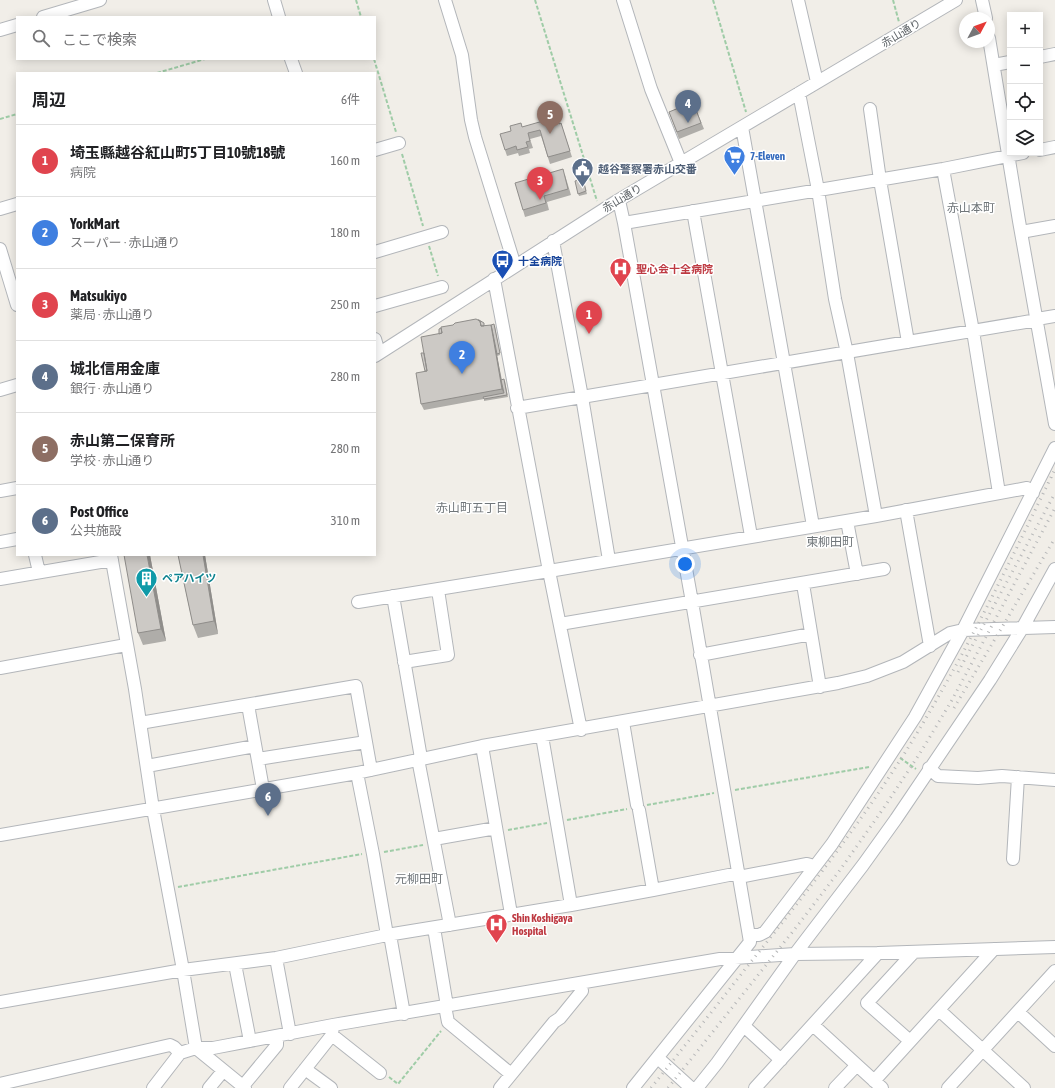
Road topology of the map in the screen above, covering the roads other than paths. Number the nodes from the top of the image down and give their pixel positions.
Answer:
1 (100, 0) edge
2 (274, 0) edge
3 (445, 0) edge
4 (623, 0) edge
5 (798, 0) edge
6 (956, 0) edge
7 (982, 0) edge
8 (985, 12) edge
9 (46, 16) edge
10 (279, 16) edge
11 (16, 25) edge
12 (0, 30) edge
13 (991, 48) edge
14 (1055, 54) edge
15 (1043, 56) edge
16 (291, 60) edge
17 (1007, 63) edge
18 (994, 65) junction
19 (296, 72) edge
20 (817, 82) junction
21 (799, 92) junction
22 (870, 109) dead end
23 (745, 125) junction
24 (399, 143) road end
25 (1007, 144) edge
26 (1055, 148) edge
27 (376, 150) edge
28 (1043, 150) edge
29 (1009, 156) joint
30 (681, 163) junction
31 (943, 169) junction
32 (880, 180) junction
33 (818, 190) junction
34 (617, 200) junction
35 (754, 202) junction
36 (16, 204) edge
37 (0, 209) edge
38 (693, 211) junction
39 (624, 223) junction
40 (1055, 226) edge
41 (442, 232) dead end
42 (1021, 232) junction
43 (553, 241) junction
44 (0, 249) edge
45 (376, 252) edge
46 (515, 266) junction
47 (494, 279) junction
48 (442, 287) road end
49 (16, 299) edge
50 (376, 306) edge
51 (1055, 316) edge
52 (1037, 320) junction
53 (973, 331) junction
54 (908, 342) junction
55 (847, 352) junction
56 (377, 354) edge
57 (785, 363) junction
58 (722, 373) junction
59 (16, 385) edge
60 (653, 386) junction
61 (0, 390) edge
62 (582, 398) junction
63 (517, 408) junction
64 (1055, 424) edge
65 (1055, 448) edge
66 (16, 488) edge
67 (0, 491) edge
68 (999, 493) junction
69 (1033, 493) junction
70 (906, 510) junction
71 (876, 516) junction
72 (847, 521) junction
73 (813, 526) junction
74 (751, 536) junction
75 (16, 539) edge
76 (0, 542) edge
77 (682, 548) junction
78 (36, 556) edge
79 (112, 557) edge
80 (609, 560) junction
81 (884, 569) dead end
82 (1055, 569) edge
83 (548, 571) junction
84 (39, 572) junction
85 (857, 574) junction
86 (0, 579) edge
87 (803, 584) junction
88 (438, 590) junction
89 (393, 596) junction
90 (358, 602) dead end
91 (692, 602) junction
92 (560, 624) junction
93 (1055, 626) edge
94 (1023, 627) junction
95 (963, 630) junction
96 (811, 634) junction
97 (126, 646) junction
98 (930, 646) junction
99 (700, 655) junction
100 (404, 662) junction
101 (0, 668) edge
102 (820, 687) junction
103 (248, 705) junction
104 (709, 706) junction
105 (623, 722) junction
106 (140, 723) junction
107 (581, 730) junction
108 (542, 736) junction
109 (366, 742) junction
110 (255, 746) junction
111 (482, 746) junction
112 (258, 759) junction
113 (419, 759) junction
114 (147, 766) junction
115 (371, 770) junction
116 (927, 771) junction
117 (357, 772) junction
118 (1018, 777) junction
119 (1055, 780) edge
120 (263, 790) junction
121 (153, 809) junction
122 (496, 830) junction
123 (0, 835) edge
124 (434, 841) junction
125 (1013, 859) dead end
126 (814, 866) junction
127 (739, 875) junction
128 (653, 890) junction
129 (571, 905) junction
130 (511, 914) junction
131 (450, 925) junction
132 (434, 928) junction
133 (388, 935) junction
134 (750, 935) junction
135 (1055, 947) edge
136 (994, 949) junction
137 (914, 952) junction
138 (878, 953) junction
139 (795, 954) junction
140 (276, 958) junction
141 (738, 958) junction
142 (235, 964) junction
143 (183, 970) junction
144 (1054, 974) edge
145 (580, 982) junction
146 (0, 1002) edge
147 (446, 1006) junction
148 (939, 1010) junction
149 (1018, 1012) junction
150 (404, 1014) junction
151 (813, 1024) junction
152 (744, 1026) junction
153 (332, 1030) junction
154 (290, 1034) junction
155 (276, 1036) junction
156 (250, 1041) junction
157 (910, 1041) junction
158 (1055, 1046) edge
159 (196, 1048) junction
160 (982, 1051) junction
161 (180, 1053) junction
162 (658, 1058) junction
163 (781, 1060) junction
164 (856, 1065) junction
165 (305, 1069) junction
166 (223, 1071) junction
167 (380, 1073) road end
168 (511, 1074) junction
169 (0, 1084) edge
170 (878, 1084) edge
171 (760, 1086) edge
172 (244, 1087) edge
173 (153, 1088) edge
174 (209, 1088) edge
175 (290, 1088) edge
176 (331, 1088) edge
177 (500, 1088) edge
178 (633, 1088) edge
179 (691, 1088) edge
180 (697, 1088) edge
181 (835, 1088) edge
182 (948, 1088) edge
183 (1024, 1088) edge

1 - 9 street
2 - 10 street
3 - 46 street
4 - 30 street
5 - 20 street
6 - 20 street, 赤山通り
7 - 8 street
11 - 12 street
13 - 18 street
14 - 15 street
16 - 19 street
17 - 18 street
18 - 25 street
20 - 21 street, 赤山通り
21 - 23 street, 赤山通り
21 - 33 street
22 - 32 street
23 - 30 street, 赤山通り
23 - 35 street
24 - 27 street
26 - 28 street
29 - 31 street
29 - 42 street
30 - 34 street, 赤山通り
31 - 32 street
31 - 53 street
32 - 33 street
32 - 54 street
33 - 35 street
33 - 55 street
34 - 39 street
34 - 43 street, 赤山通り
35 - 38 street
35 - 57 street
36 - 37 street
38 - 39 street
38 - 58 street
39 - 60 street
40 - 42 street
41 - 45 street
42 - 52 street
43 - 46 street, 赤山通り
43 - 62 street
44 - 49 street
46 - 47 street, 赤山通り
47 - 56 street, 赤山通り
47 - 63 street
48 - 50 street
51 - 52 street
52 - 53 street
52 - 64 street
53 - 54 street
53 - 68 street
54 - 55 street
55 - 57 street
55 - 71 street
57 - 58 street
57 - 73 street
58 - 60 street
58 - 74 street
59 - 61 street
60 - 62 street
60 - 77 street
62 - 63 street
62 - 80 street
63 - 83 street
65 - 69 street
66 - 67 street
68 - 69 street
68 - 70 street
69 - 95 street
70 - 71 street
70 - 98 street
71 - 72 street
72 - 73 street
72 - 85 street
73 - 74 street
74 - 77 street
75 - 76 street
77 - 80 street
77 - 91 street
78 - 84 street
79 - 84 street
79 - 97 street
80 - 83 street
81 - 85 street
82 - 94 street
83 - 88 street
83 - 92 street
84 - 86 street
85 - 87 street
87 - 91 street
87 - 96 street
88 - 89 street
88 - 100 street
89 - 90 street
89 - 100 street
91 - 92 street
91 - 99 street
92 - 107 street
93 - 94 street
94 - 95 street
94 - 116 street
95 - 98 street
95 - 126 street
96 - 99 street
96 - 102 street
97 - 101 street
97 - 106 street
98 - 102 street
99 - 104 street
100 - 113 street
102 - 104 street
103 - 106 street
103 - 109 street
103 - 110 street
104 - 105 street
104 - 127 street
105 - 107 street
105 - 128 street
106 - 114 street
107 - 108 street
108 - 111 street
108 - 129 street
109 - 112 street
109 - 115 street
110 - 112 street
110 - 114 street
111 - 113 street
111 - 122 street
112 - 120 street
113 - 115 street
113 - 124 street
114 - 121 street
115 - 117 street
116 - 118 street
116 - 139 street
117 - 120 street
117 - 133 street
118 - 119 street
118 - 125 street
120 - 121 street
121 - 123 street
121 - 143 street
122 - 124 street
122 - 130 street
124 - 131 street
126 - 127 street
126 - 134 street
127 - 128 street
127 - 134 street
128 - 129 street
129 - 130 street
130 - 131 street
131 - 132 street
132 - 133 street
132 - 147 street
133 - 140 street
133 - 150 street
134 - 141 street
135 - 136 street
136 - 137 street
136 - 148 street
137 - 138 street
137 - 157 street
138 - 139 street
138 - 151 street
139 - 141 street
139 - 152 street
140 - 142 street
140 - 154 street
141 - 145 street
141 - 162 street
142 - 143 street
142 - 156 street
143 - 146 street
143 - 159 street
144 - 149 street
145 - 147 street
145 - 168 street
147 - 150 street
147 - 168 street
148 - 157 street
148 - 160 street
149 - 158 street
149 - 160 street
150 - 153 street
151 - 163 street
151 - 164 street
152 - 163 street
152 - 180 street
153 - 154 street
153 - 165 street
153 - 167 street
154 - 155 street
155 - 156 street
155 - 172 street
156 - 159 street
157 - 170 street
159 - 161 street
159 - 166 street
160 - 182 street
160 - 183 street
161 - 169 street
161 - 173 street
162 - 178 street
162 - 179 street
163 - 171 street
164 - 170 street
164 - 181 street
165 - 175 street
165 - 176 street
166 - 172 street
166 - 174 street
168 - 177 street

